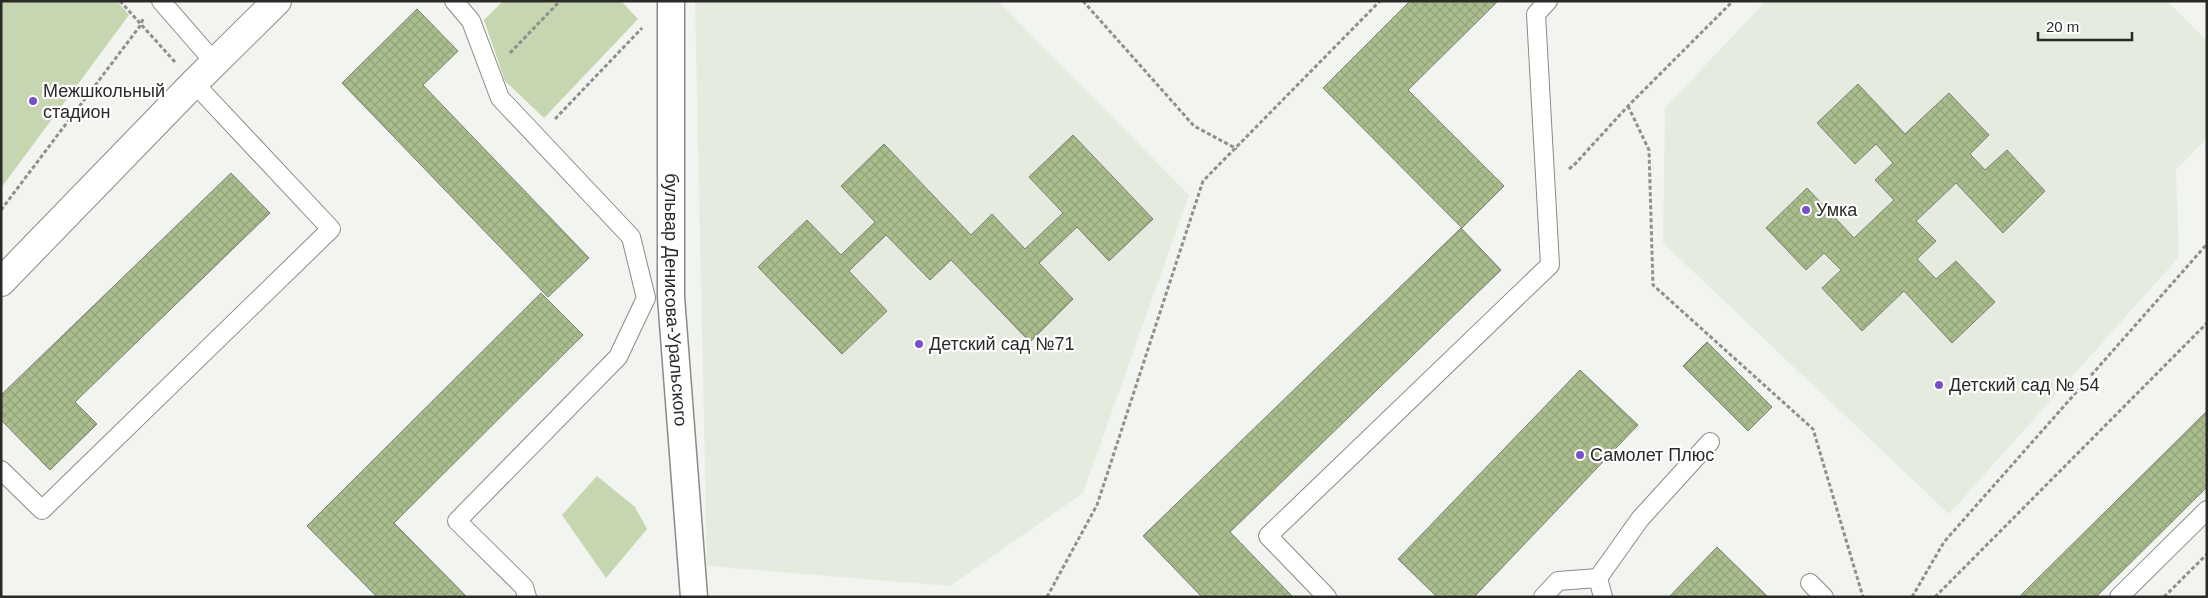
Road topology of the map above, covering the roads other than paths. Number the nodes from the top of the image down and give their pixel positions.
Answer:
1 (162, 1) edge
2 (277, 1) edge
3 (454, 1) edge
4 (670, 1) edge
5 (1548, 1) edge
6 (215, 63) junction
7 (187, 75) junction
8 (1, 282) edge
9 (1710, 442) dead end
10 (1, 470) edge
11 (2207, 510) edge
12 (1598, 578) junction
13 (1810, 583) dead end
14 (527, 597) edge
15 (694, 597) edge
16 (1328, 597) edge
17 (1543, 597) edge
18 (1603, 597) edge
19 (1824, 597) edge
20 (2119, 597) edge

1 - 6 lane
2 - 6 street
3 - 14 lane
4 - 15 street, бульвар Денисова-Уральского
5 - 16 lane
6 - 7 street
7 - 8 street
7 - 10 lane
9 - 12 lane
11 - 20 lane
12 - 17 lane
12 - 18 lane
13 - 19 lane

